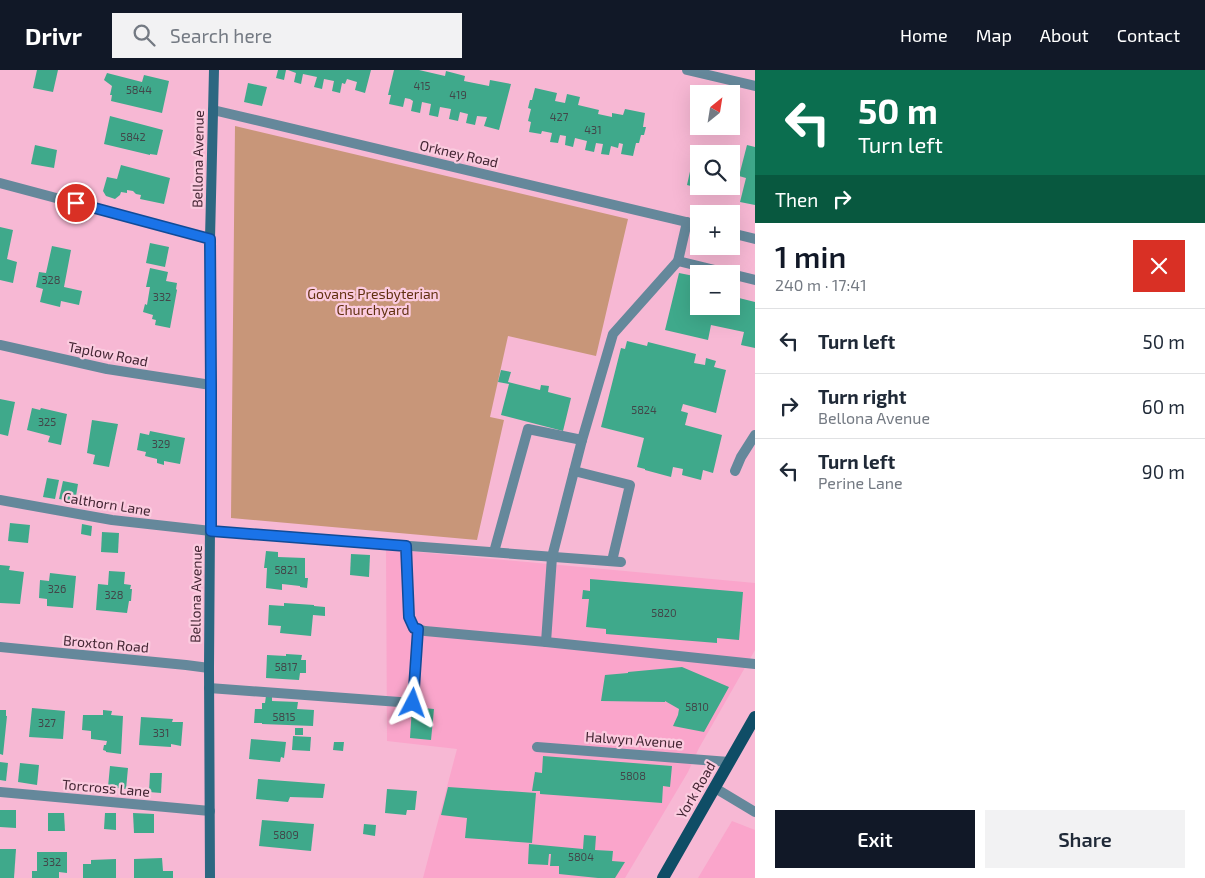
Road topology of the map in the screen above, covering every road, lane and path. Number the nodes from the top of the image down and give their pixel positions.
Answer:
1 (214, 70) edge
2 (687, 70) edge
3 (755, 86) edge
4 (213, 110) junction
5 (0, 183) edge
6 (687, 222) junction
7 (690, 223) edge
8 (740, 235) edge
9 (210, 239) junction
10 (755, 239) edge
11 (678, 261) junction
12 (755, 280) edge
13 (0, 345) edge
14 (211, 385) junction
15 (755, 435) edge
16 (582, 440) junction
17 (735, 470) dead end
18 (574, 471) junction
19 (0, 500) edge
20 (211, 531) junction
21 (406, 546) junction
22 (494, 552) junction
23 (552, 557) junction
24 (418, 629) junction
25 (546, 642) junction
26 (0, 647) edge
27 (755, 664) edge
28 (209, 668) junction
29 (209, 688) junction
30 (755, 717) edge
31 (537, 747) dead end
32 (729, 762) junction
33 (714, 788) junction
34 (0, 792) edge
35 (210, 811) junction
36 (755, 812) edge
37 (210, 878) edge
38 (664, 878) edge

1 - 4 street, Bellona Avenue
2 - 3 street
4 - 6 street, Orkney Road
4 - 9 street, Bellona Avenue
5 - 9 street
6 - 7 street, Orkney Road
6 - 11 street
8 - 10 street
9 - 14 street, Bellona Avenue
11 - 12 street
11 - 16 street
13 - 14 street, Taplow Road
14 - 20 street, Bellona Avenue
15 - 17 street
16 - 18 street
16 - 22 street
18 - 23 street
18 - 23 street, Calthorn Lane
19 - 20 street, Calthorn Lane
20 - 21 street, Calthorn Lane
20 - 28 street, Bellona Avenue
21 - 22 street, Calthorn Lane
21 - 24 street
22 - 23 street, Calthorn Lane
23 - 25 street
24 - 25 street
24 - 29 street
25 - 27 street
26 - 28 street, Broxton Road
28 - 29 street, Bellona Avenue
29 - 35 street, Bellona Avenue
30 - 32 main road, York Road
31 - 32 street, Halwyn Avenue
32 - 33 main road, York Road
33 - 36 street
33 - 38 main road, York Road
34 - 35 street, Torcross Lane
35 - 37 street, Bellona Avenue

